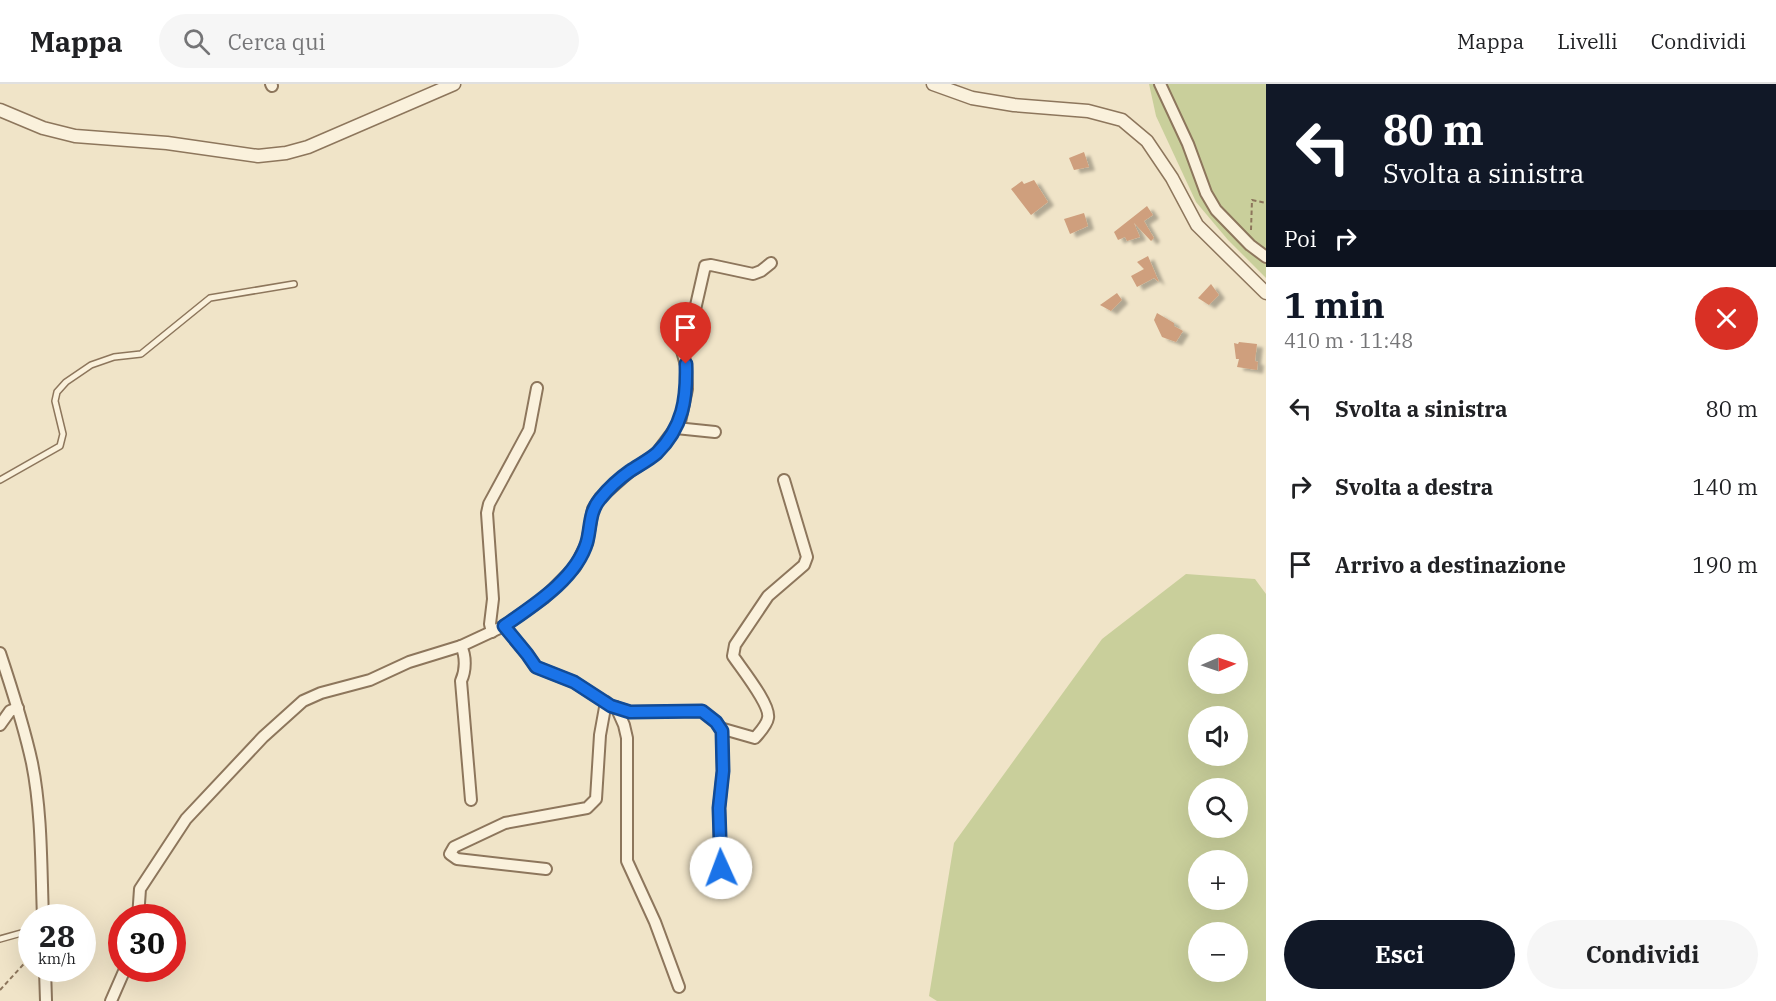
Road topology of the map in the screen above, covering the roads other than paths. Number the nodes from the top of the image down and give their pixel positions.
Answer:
1 (454, 84) edge
2 (933, 84) edge
3 (1160, 84) edge
4 (0, 110) edge
5 (1266, 257) edge
6 (771, 263) dead end
7 (294, 284) dead end
8 (1266, 293) edge
9 (537, 388) dead end
10 (676, 428) junction
11 (715, 432) dead end
12 (0, 480) edge
13 (784, 480) dead end
14 (504, 626) junction
15 (492, 632) junction
16 (461, 646) junction
17 (0, 653) edge
18 (611, 705) junction
19 (18, 708) junction
20 (0, 725) edge
21 (720, 728) junction
22 (471, 800) dead end
23 (546, 869) dead end
24 (721, 888) dead end
25 (42, 904) edge
26 (139, 904) edge
27 (18, 934) edge
28 (0, 939) edge
29 (45, 982) edge
30 (119, 982) edge
31 (679, 987) dead end
32 (46, 1001) edge
33 (111, 1001) edge

1 - 4 street
2 - 8 street
3 - 5 street
6 - 10 street
7 - 12 lane
9 - 15 street
10 - 11 street
10 - 14 street
13 - 21 street
14 - 15 street
14 - 18 street
15 - 16 street
16 - 22 street
16 - 26 street
17 - 19 street
18 - 21 street
18 - 23 street
18 - 31 street
19 - 20 street
19 - 25 street
21 - 24 street
27 - 28 lane
29 - 32 street
30 - 33 street

